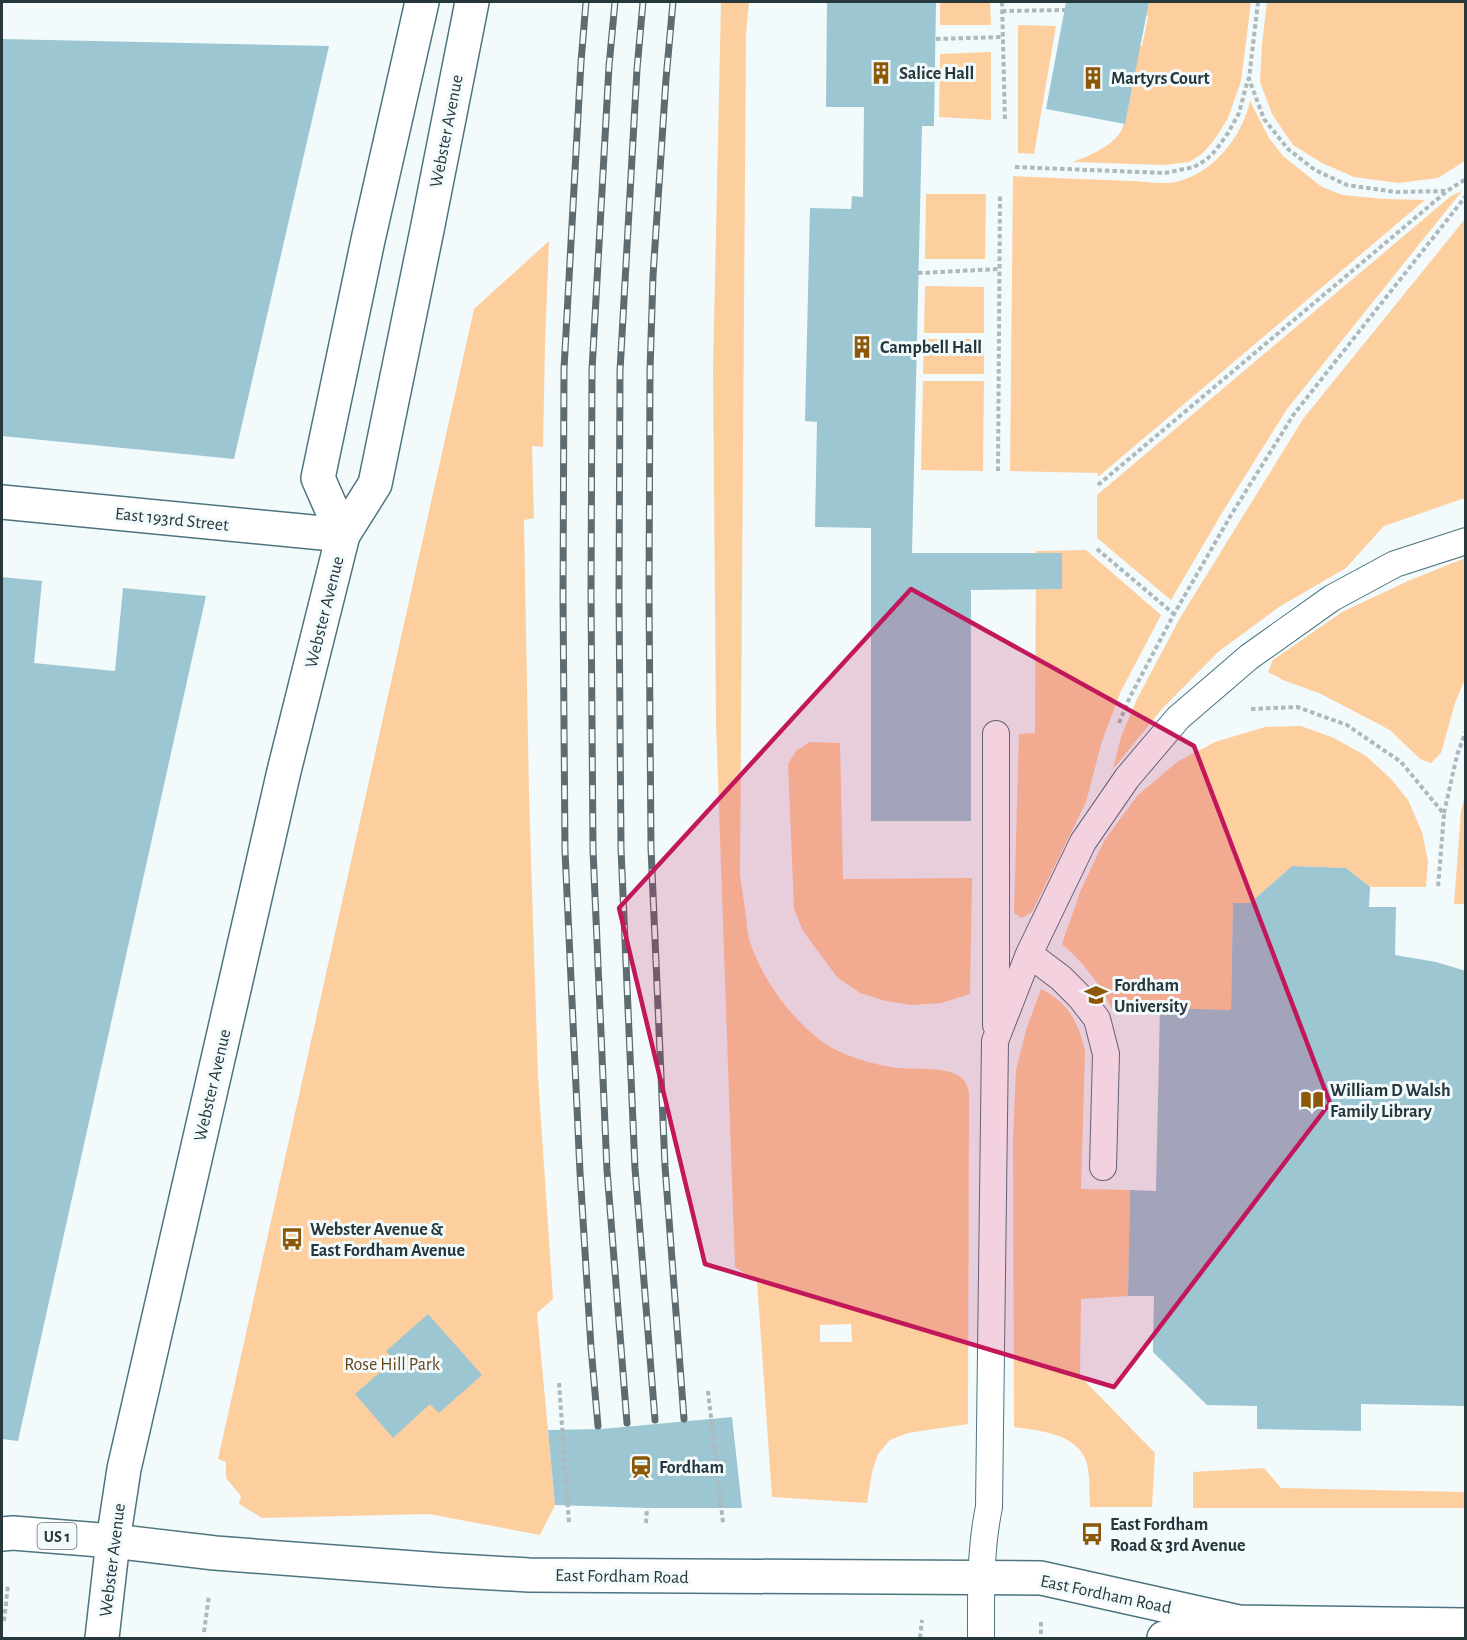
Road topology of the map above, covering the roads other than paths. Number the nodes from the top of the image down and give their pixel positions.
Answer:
1 (422, 2) edge
2 (472, 2) edge
3 (2, 502) edge
4 (344, 535) junction
5 (1466, 541) edge
6 (996, 734) dead end
7 (1029, 954) junction
8 (996, 1041) junction
9 (1103, 1167) dead end
10 (2, 1534) edge
11 (113, 1541) junction
12 (981, 1578) junction
13 (1239, 1622) junction
14 (1466, 1625) edge
15 (102, 1638) edge
16 (981, 1638) edge
17 (1164, 1638) edge

1 - 4 main road, Webster Avenue
2 - 4 main road, Webster Avenue
3 - 4 main road, East 193rd Street
4 - 11 main road, Webster Avenue
5 - 7 lane
6 - 8 lane
7 - 8 lane
7 - 9 lane
8 - 12 lane
10 - 11 main road, East Fordham Road / US 1
11 - 12 main road, East Fordham Road
11 - 15 main road, Webster Avenue
12 - 13 main road, East Fordham Road
12 - 16 lane
13 - 14 main road, East Fordham Road
13 - 17 main road, East Fordham Road

